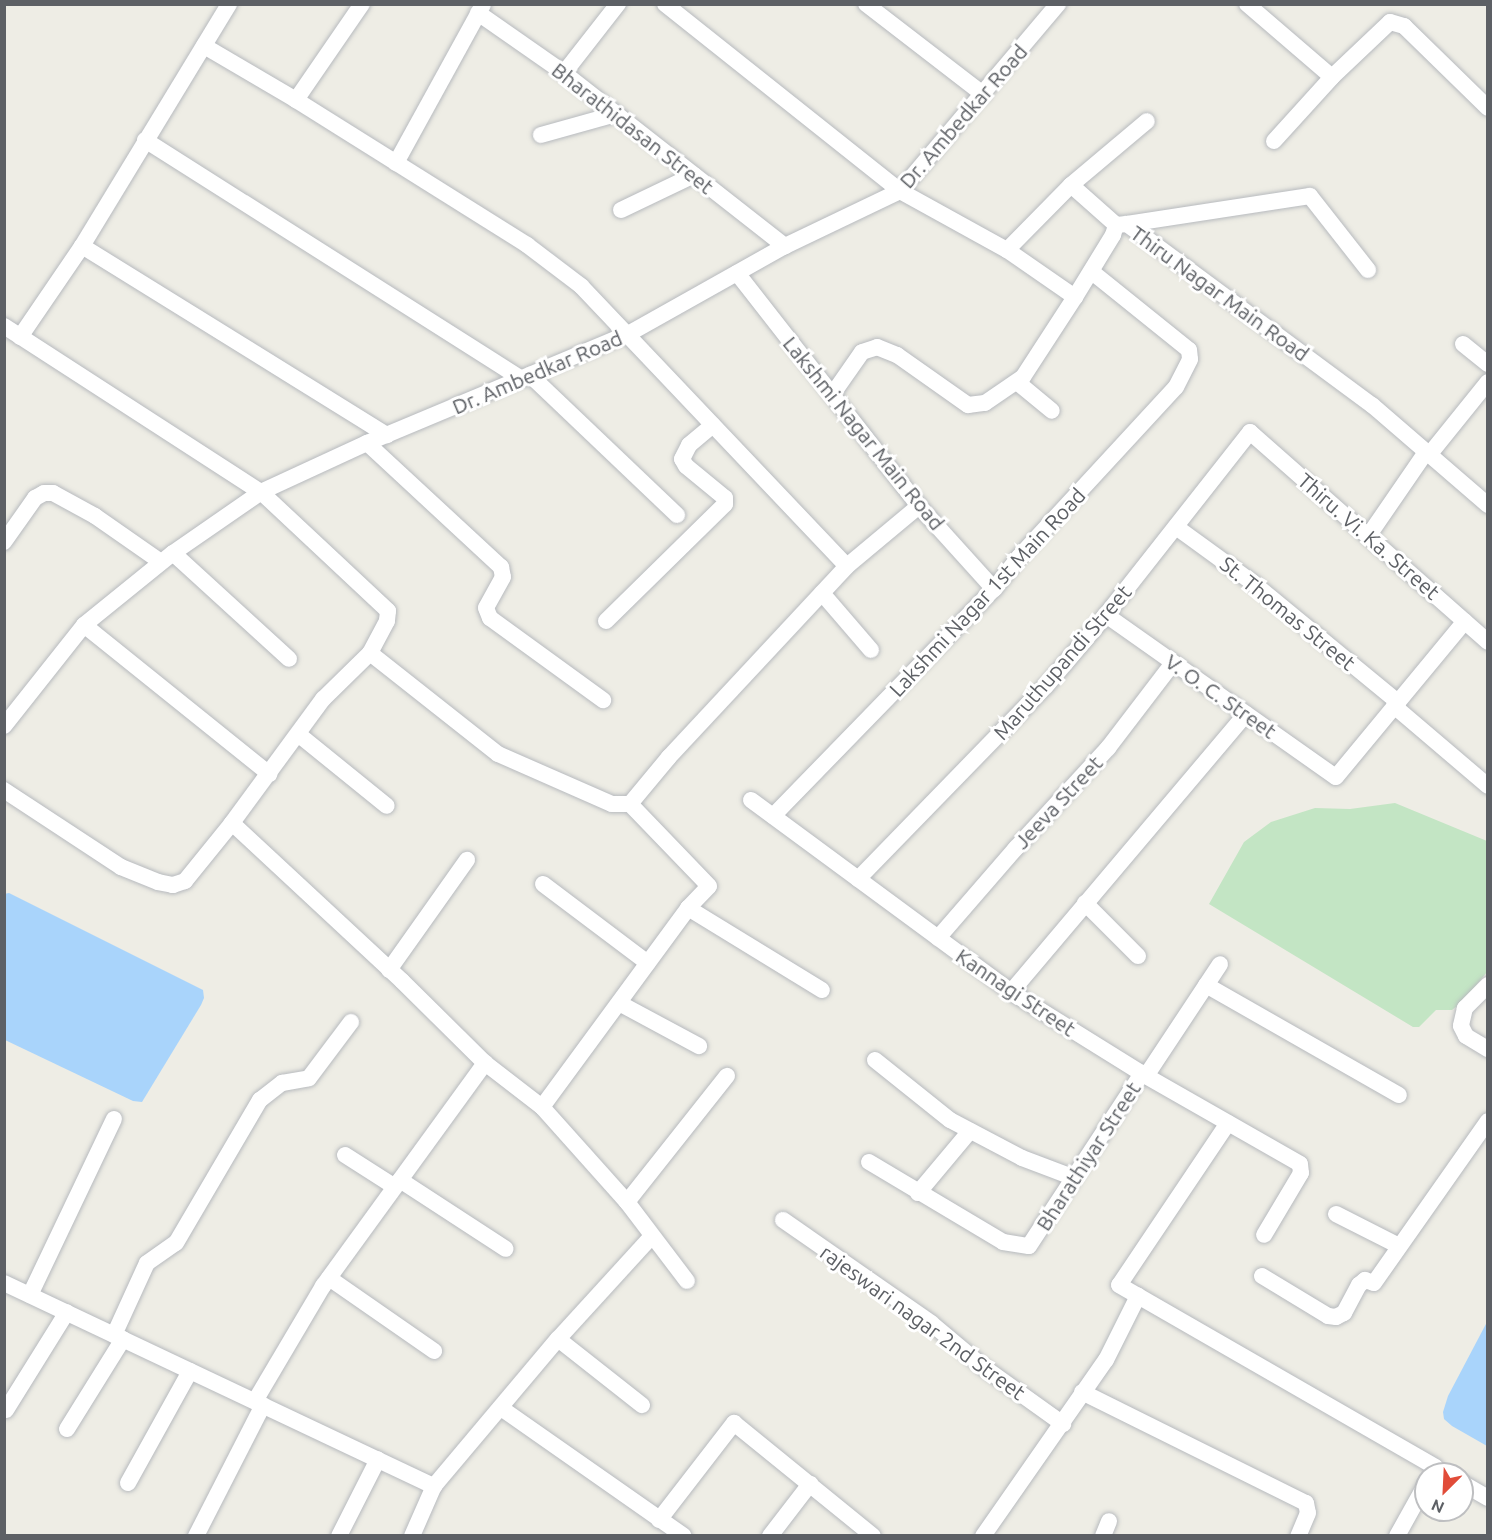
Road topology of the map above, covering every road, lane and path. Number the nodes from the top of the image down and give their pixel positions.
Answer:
1 (229, 4) edge
2 (362, 4) edge
3 (618, 4) edge
4 (665, 4) edge
5 (866, 4) edge
6 (1247, 4) edge
7 (1056, 5) edge
8 (481, 9) edge
9 (204, 46) junction
10 (564, 73) junction
11 (1332, 78) junction
12 (983, 93) junction
13 (296, 100) junction
14 (1488, 108) edge
15 (616, 114) junction
16 (1147, 121) dead end
17 (541, 135) dead end
18 (1279, 136) dead end
19 (145, 140) junction
20 (396, 163) junction
21 (694, 175) junction
22 (1071, 185) junction
23 (900, 191) junction
24 (621, 210) dead end
25 (1122, 224) junction
26 (82, 246) junction
27 (785, 246) junction
28 (1007, 250) junction
29 (1368, 270) dead end
30 (1092, 272) junction
31 (737, 273) junction
32 (1075, 297) junction
33 (4, 326) edge
34 (628, 334) junction
35 (20, 337) junction
36 (1463, 344) dead end
37 (1488, 364) edge
38 (526, 377) junction
39 (1017, 382) junction
40 (1488, 382) edge
41 (832, 395) junction
42 (1052, 411) dead end
43 (713, 425) junction
44 (1250, 432) joint
45 (387, 435) junction
46 (367, 443) junction
47 (1427, 453) junction
48 (261, 492) junction
49 (1486, 501) edge
50 (919, 506) junction
51 (677, 514) dead end
52 (1176, 527) junction
53 (1369, 535) junction
54 (4, 542) edge
55 (167, 557) junction
56 (847, 566) junction
57 (994, 589) junction
58 (822, 592) junction
59 (1106, 615) junction
60 (606, 621) dead end
61 (1464, 621) junction
62 (84, 625) junction
63 (1488, 642) edge
64 (871, 650) dead end
65 (370, 653) junction
66 (289, 659) dead end
67 (1173, 663) junction
68 (603, 700) dead end
69 (1396, 704) junction
70 (1246, 714) junction
71 (4, 726) edge
72 (298, 734) junction
73 (269, 774) junction
74 (1488, 786) edge
75 (4, 790) edge
76 (751, 800) dead end
77 (630, 804) junction
78 (387, 806) dead end
79 (773, 816) junction
80 (232, 823) junction
81 (467, 860) dead end
82 (858, 879) junction
83 (543, 884) dead end
84 (1085, 903) junction
85 (688, 908) junction
86 (938, 938) junction
87 (1138, 956) dead end
88 (648, 963) junction
89 (1220, 963) dead end
90 (389, 970) junction
91 (1488, 985) edge
92 (1206, 986) junction
93 (822, 990) dead end
94 (1011, 992) junction
95 (619, 1003) junction
96 (351, 1022) dead end
97 (699, 1046) dead end
98 (1488, 1049) edge
99 (875, 1060) dead end
100 (485, 1063) junction
101 (1144, 1074) junction
102 (727, 1076) dead end
103 (1399, 1095) dead end
104 (542, 1107) junction
105 (114, 1119) dead end
106 (1488, 1121) edge
107 (1228, 1123) junction
108 (970, 1131) junction
109 (345, 1155) dead end
110 (869, 1162) dead end
111 (1072, 1177) junction
112 (397, 1183) junction
113 (918, 1193) junction
114 (627, 1202) junction
115 (1336, 1214) dead end
116 (783, 1220) dead end
117 (1264, 1235) dead end
118 (651, 1237) junction
119 (1399, 1246) junction
120 (506, 1249) dead end
121 (1262, 1276) dead end
122 (329, 1278) junction
123 (687, 1281) dead end
124 (4, 1283) edge
125 (30, 1295) junction
126 (1138, 1296) junction
127 (67, 1312) junction
128 (118, 1337) junction
129 (558, 1339) junction
130 (434, 1351) dead end
131 (190, 1371) junction
132 (1082, 1392) junction
133 (259, 1403) junction
134 (642, 1405) dead end
135 (501, 1408) junction
136 (6, 1410) dead end
137 (1063, 1424) junction
138 (67, 1429) dead end
139 (378, 1459) junction
140 (1421, 1462) edge
141 (128, 1483) dead end
142 (810, 1484) junction
143 (434, 1486) junction
144 (1474, 1490) edge
145 (1488, 1498) edge
146 (1414, 1506) edge
147 (659, 1520) junction
148 (196, 1536) edge
149 (339, 1536) edge
150 (412, 1536) edge
151 (684, 1536) edge
152 (770, 1536) edge
153 (873, 1536) edge
154 (983, 1536) edge
155 (1298, 1536) edge
156 (1397, 1536) edge

1 - 9 street
2 - 13 street
3 - 10 street
4 - 23 street
5 - 12 street
6 - 11 street
7 - 12 street, Dr. Ambedkar Road
8 - 10 street, Bharathidasan Street
8 - 20 street
9 - 13 street
9 - 19 street
10 - 15 street, Bharathidasan Street
11 - 14 street
11 - 18 street
12 - 23 street, Dr. Ambedkar Road
13 - 20 street
15 - 17 street
15 - 21 street, Bharathidasan Street
16 - 22 street
19 - 26 street
19 - 38 street
20 - 34 street
21 - 24 street
21 - 27 street, Bharathidasan Street
22 - 25 street
22 - 28 street
23 - 27 street, Dr. Ambedkar Road
23 - 28 street
25 - 29 street
25 - 30 street, Thiru Nagar Main Road
25 - 47 street, Thiru Nagar Main Road
26 - 35 street
26 - 45 street
27 - 31 street, Dr. Ambedkar Road
28 - 32 street
30 - 32 street, Thiru Nagar Main Road
30 - 57 street, Lakshmi Nagar 1st Main Road
31 - 34 street, Dr. Ambedkar Road
31 - 41 street, Lakshmi Nagar Main Road
32 - 39 street, Thiru Nagar Main Road
33 - 35 street
34 - 38 street, Dr. Ambedkar Road
34 - 43 street
35 - 48 street
36 - 37 street
38 - 45 street, Dr. Ambedkar Road
38 - 51 street
39 - 41 street, Thiru Nagar Main Road
39 - 42 street
40 - 47 street
41 - 50 street, Lakshmi Nagar Main Road
43 - 56 street
43 - 60 street
44 - 52 street, Maruthupandi Street
44 - 53 street, Thiru. Vi. Ka. Street
45 - 46 street, Dr. Ambedkar Road
46 - 48 street, Dr. Ambedkar Road
46 - 68 street
47 - 49 street, Thiru Nagar Main Road
47 - 53 street
48 - 55 street, Dr. Ambedkar Road
48 - 65 street
50 - 56 street
50 - 57 street, Lakshmi Nagar Main Road
52 - 59 street, Maruthupandi Street
52 - 69 street, St. Thomas Street
53 - 61 street, Thiru. Vi. Ka. Street
54 - 55 street
55 - 62 street, Dr. Ambedkar Road
55 - 66 street
56 - 58 street
57 - 79 street, Lakshmi Nagar 1st Main Road
58 - 64 street
58 - 77 street
59 - 67 street, V. O. C. Street
59 - 82 street, Maruthupandi Street
61 - 63 street, Thiru. Vi. Ka. Street
61 - 69 street
62 - 71 street, Dr. Ambedkar Road
62 - 73 street
65 - 72 street
65 - 77 street
67 - 70 street, V. O. C. Street
67 - 86 street, Jeeva Street
69 - 70 street, V. O. C. Street
69 - 74 street, St. Thomas Street
70 - 84 street
72 - 73 street
72 - 78 street
73 - 80 street
75 - 80 street
76 - 79 street, Kannagi Street
77 - 85 street
79 - 82 street, Kannagi Street
80 - 90 street
81 - 90 street
82 - 86 street, Kannagi Street
83 - 88 street
84 - 87 street
84 - 94 street
85 - 88 street
85 - 93 street
86 - 94 street, Kannagi Street
88 - 95 street
89 - 92 street, Bharathiyar Street
90 - 100 street
91 - 98 street
92 - 101 street, Bharathiyar Street
92 - 103 street
94 - 101 street, Kannagi Street
95 - 97 street
95 - 104 street
96 - 128 street
99 - 108 street
100 - 104 street
100 - 112 street
101 - 107 street, Kannagi Street
101 - 111 street, Bharathiyar Street
102 - 114 street
104 - 114 street
105 - 125 street
106 - 119 street
107 - 117 street, Kannagi Street
107 - 126 street
108 - 111 street
108 - 113 street
109 - 112 street
110 - 113 street
111 - 113 street, Bharathiyar Street
112 - 120 street
112 - 122 street
114 - 118 street
115 - 119 street
116 - 137 street, rajeswari nagar 2nd Street
118 - 123 street
118 - 129 street
119 - 121 street
122 - 130 street
122 - 133 street
124 - 125 street
125 - 127 street
126 - 132 street
126 - 140 street
127 - 128 street
127 - 136 street
128 - 131 street
128 - 138 street
129 - 134 street
129 - 135 street
131 - 133 street
131 - 141 street
132 - 137 street
132 - 155 street
133 - 139 street
133 - 148 street
135 - 143 street
135 - 147 street
137 - 154 street
139 - 143 street
139 - 149 street
142 - 147 street
142 - 152 street
142 - 153 street
143 - 150 street
144 - 145 street
146 - 156 street
147 - 151 street

